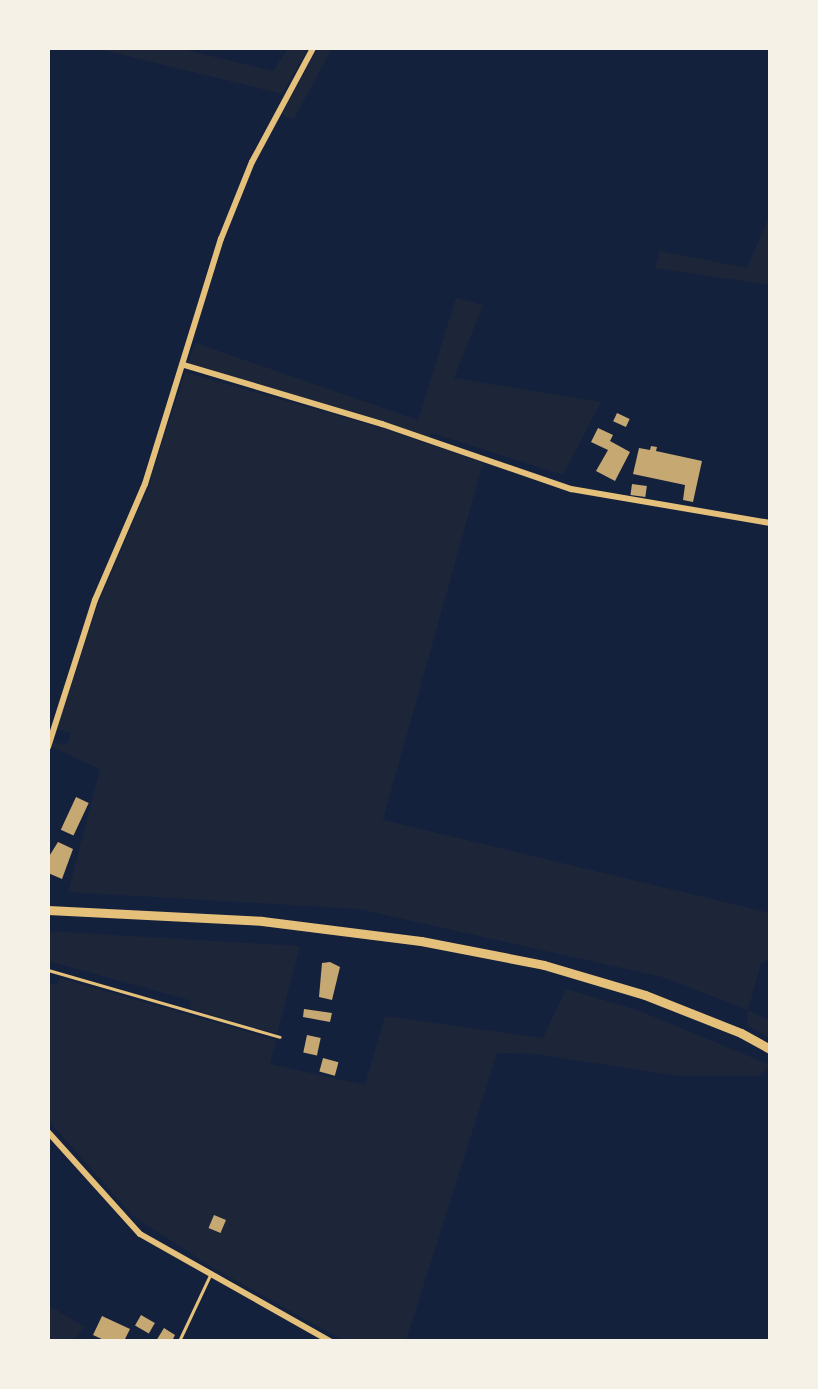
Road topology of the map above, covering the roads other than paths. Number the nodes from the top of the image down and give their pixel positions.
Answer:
1 (313, 48) edge
2 (184, 365) junction
3 (770, 523) edge
4 (48, 747) edge
5 (48, 910) edge
6 (48, 970) edge
7 (280, 1037) dead end
8 (770, 1049) edge
9 (48, 1132) edge
10 (210, 1275) junction
11 (326, 1340) edge
12 (179, 1341) edge

1 - 2 street
2 - 3 street
2 - 4 street
5 - 8 main road
6 - 7 lane
9 - 10 street
10 - 11 street
10 - 12 lane

